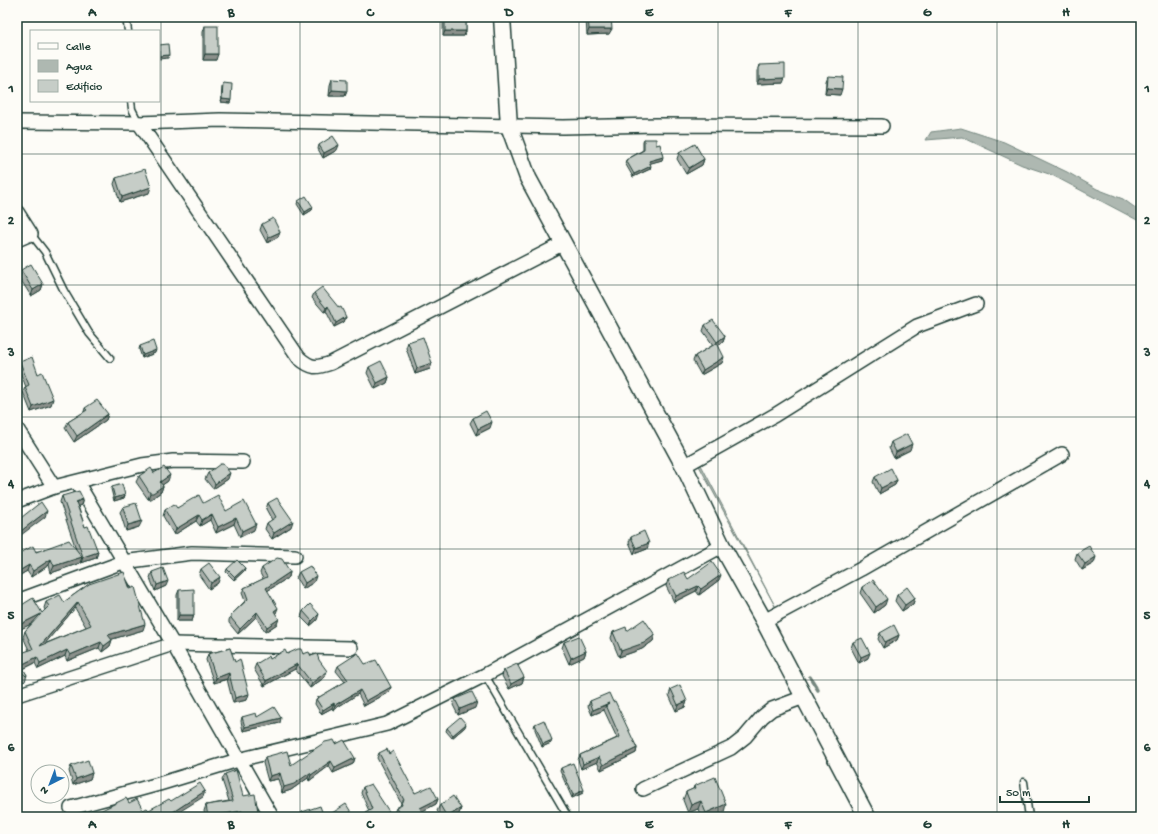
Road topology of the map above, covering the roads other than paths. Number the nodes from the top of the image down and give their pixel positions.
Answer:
1 (126, 17) edge
2 (502, 17) edge
3 (128, 30) edge
4 (131, 102) edge
5 (17, 122) edge
6 (139, 123) junction
7 (508, 126) junction
8 (882, 126) dead end
9 (17, 212) edge
10 (31, 234) junction
11 (17, 240) edge
12 (564, 243) junction
13 (976, 304) dead end
14 (110, 358) dead end
15 (17, 429) edge
16 (1062, 454) dead end
17 (244, 462) dead end
18 (684, 466) junction
19 (77, 482) junction
20 (54, 487) junction
21 (17, 501) edge
22 (722, 546) junction
23 (294, 556) dead end
24 (123, 562) junction
25 (17, 601) edge
26 (764, 620) junction
27 (173, 644) junction
28 (351, 648) dead end
29 (485, 675) junction
30 (17, 695) edge
31 (804, 697) junction
32 (238, 760) junction
33 (1024, 782) dead end
34 (643, 789) dead end
35 (71, 808) dead end
36 (272, 817) edge
37 (568, 817) edge
38 (867, 817) edge
39 (1028, 817) edge

1 - 3 lane
2 - 7 street
4 - 6 lane
5 - 6 street
6 - 7 street
6 - 12 street
7 - 8 street
7 - 12 street
9 - 10 street
10 - 11 street
10 - 14 lane
12 - 18 street
13 - 18 street
15 - 20 street
16 - 26 street
17 - 19 street
18 - 22 street
19 - 20 street
19 - 24 street
20 - 21 street
22 - 26 street
22 - 29 street
23 - 24 street
24 - 25 street
24 - 27 street
26 - 31 street
27 - 28 street
27 - 30 street
27 - 32 street
29 - 32 street
29 - 37 lane
31 - 34 street
31 - 38 street
32 - 35 street
32 - 36 street
33 - 39 lane

